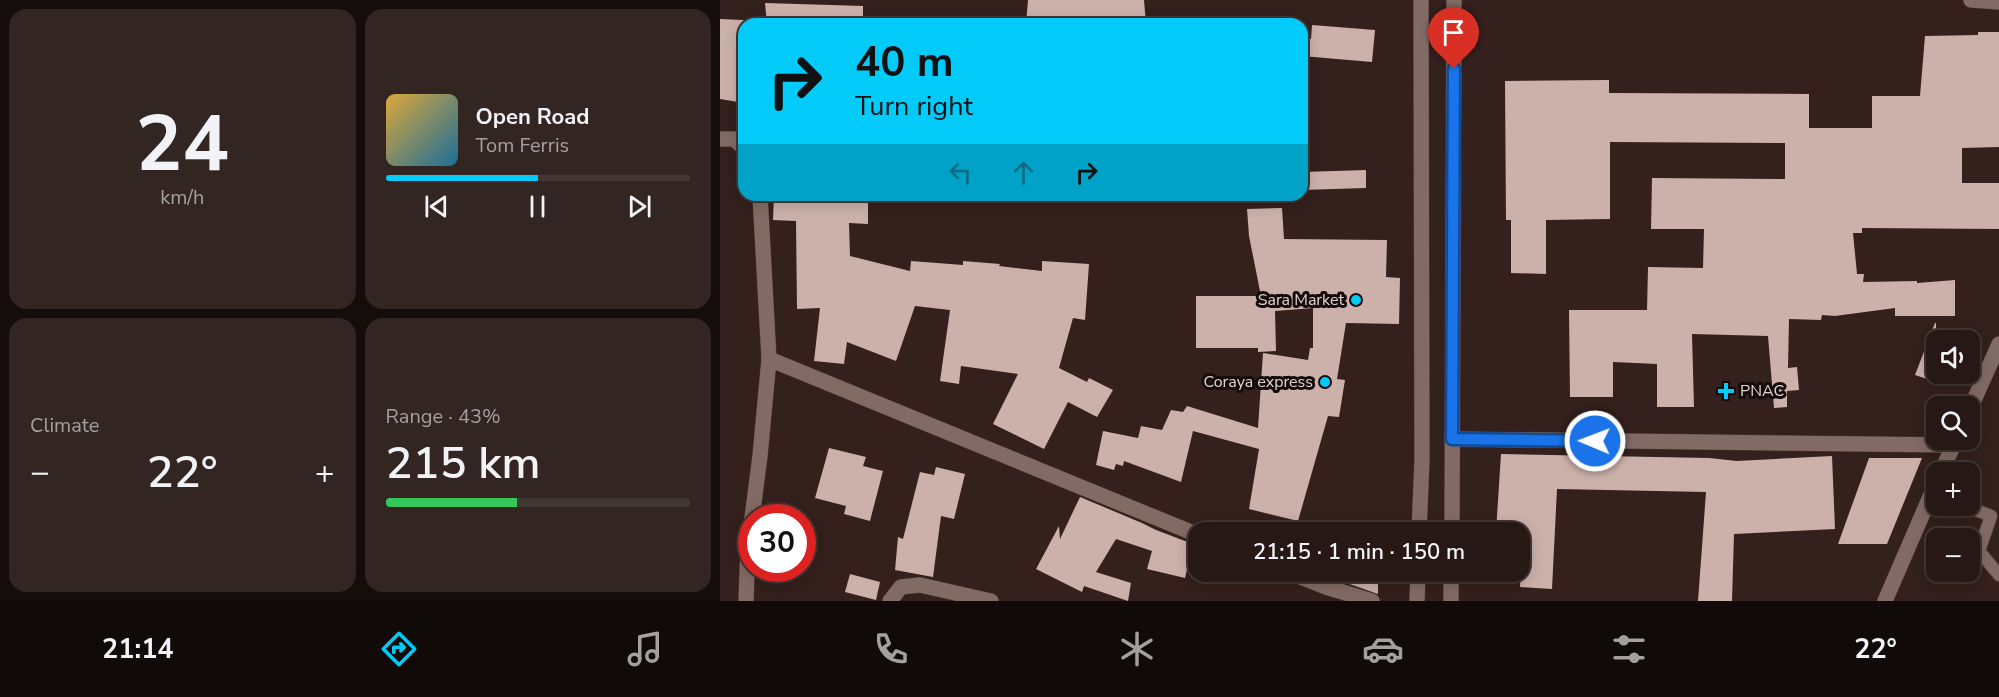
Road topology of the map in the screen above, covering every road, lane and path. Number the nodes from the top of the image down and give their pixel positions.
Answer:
1 (1421, 0) edge
2 (1454, 0) edge
3 (1971, 0) edge
4 (1999, 2) edge
5 (720, 140) edge
6 (738, 143) edge
7 (760, 201) edge
8 (1999, 344) edge
9 (769, 359) junction
10 (1976, 396) edge
11 (1452, 439) junction
12 (1926, 442) edge
13 (754, 504) edge
14 (1926, 509) edge
15 (1980, 512) edge
16 (1419, 522) edge
17 (1452, 522) edge
18 (1188, 531) edge
19 (1999, 574) edge
20 (747, 582) edge
21 (1304, 582) edge
22 (1418, 582) edge
23 (1452, 582) edge
24 (1324, 594) edge
25 (746, 601) edge
26 (890, 601) edge
27 (991, 601) edge
28 (1372, 601) edge
29 (1417, 601) edge
30 (1451, 601) edge
31 (1885, 601) edge

1 - 16 street
2 - 11 street
3 - 4 street
5 - 6 street
7 - 9 street
8 - 10 street
9 - 13 street
9 - 18 street
11 - 12 street
11 - 17 street
14 - 31 street
15 - 19 lane
20 - 25 street
21 - 24 street
22 - 29 street
23 - 30 street
24 - 28 street
26 - 27 street

